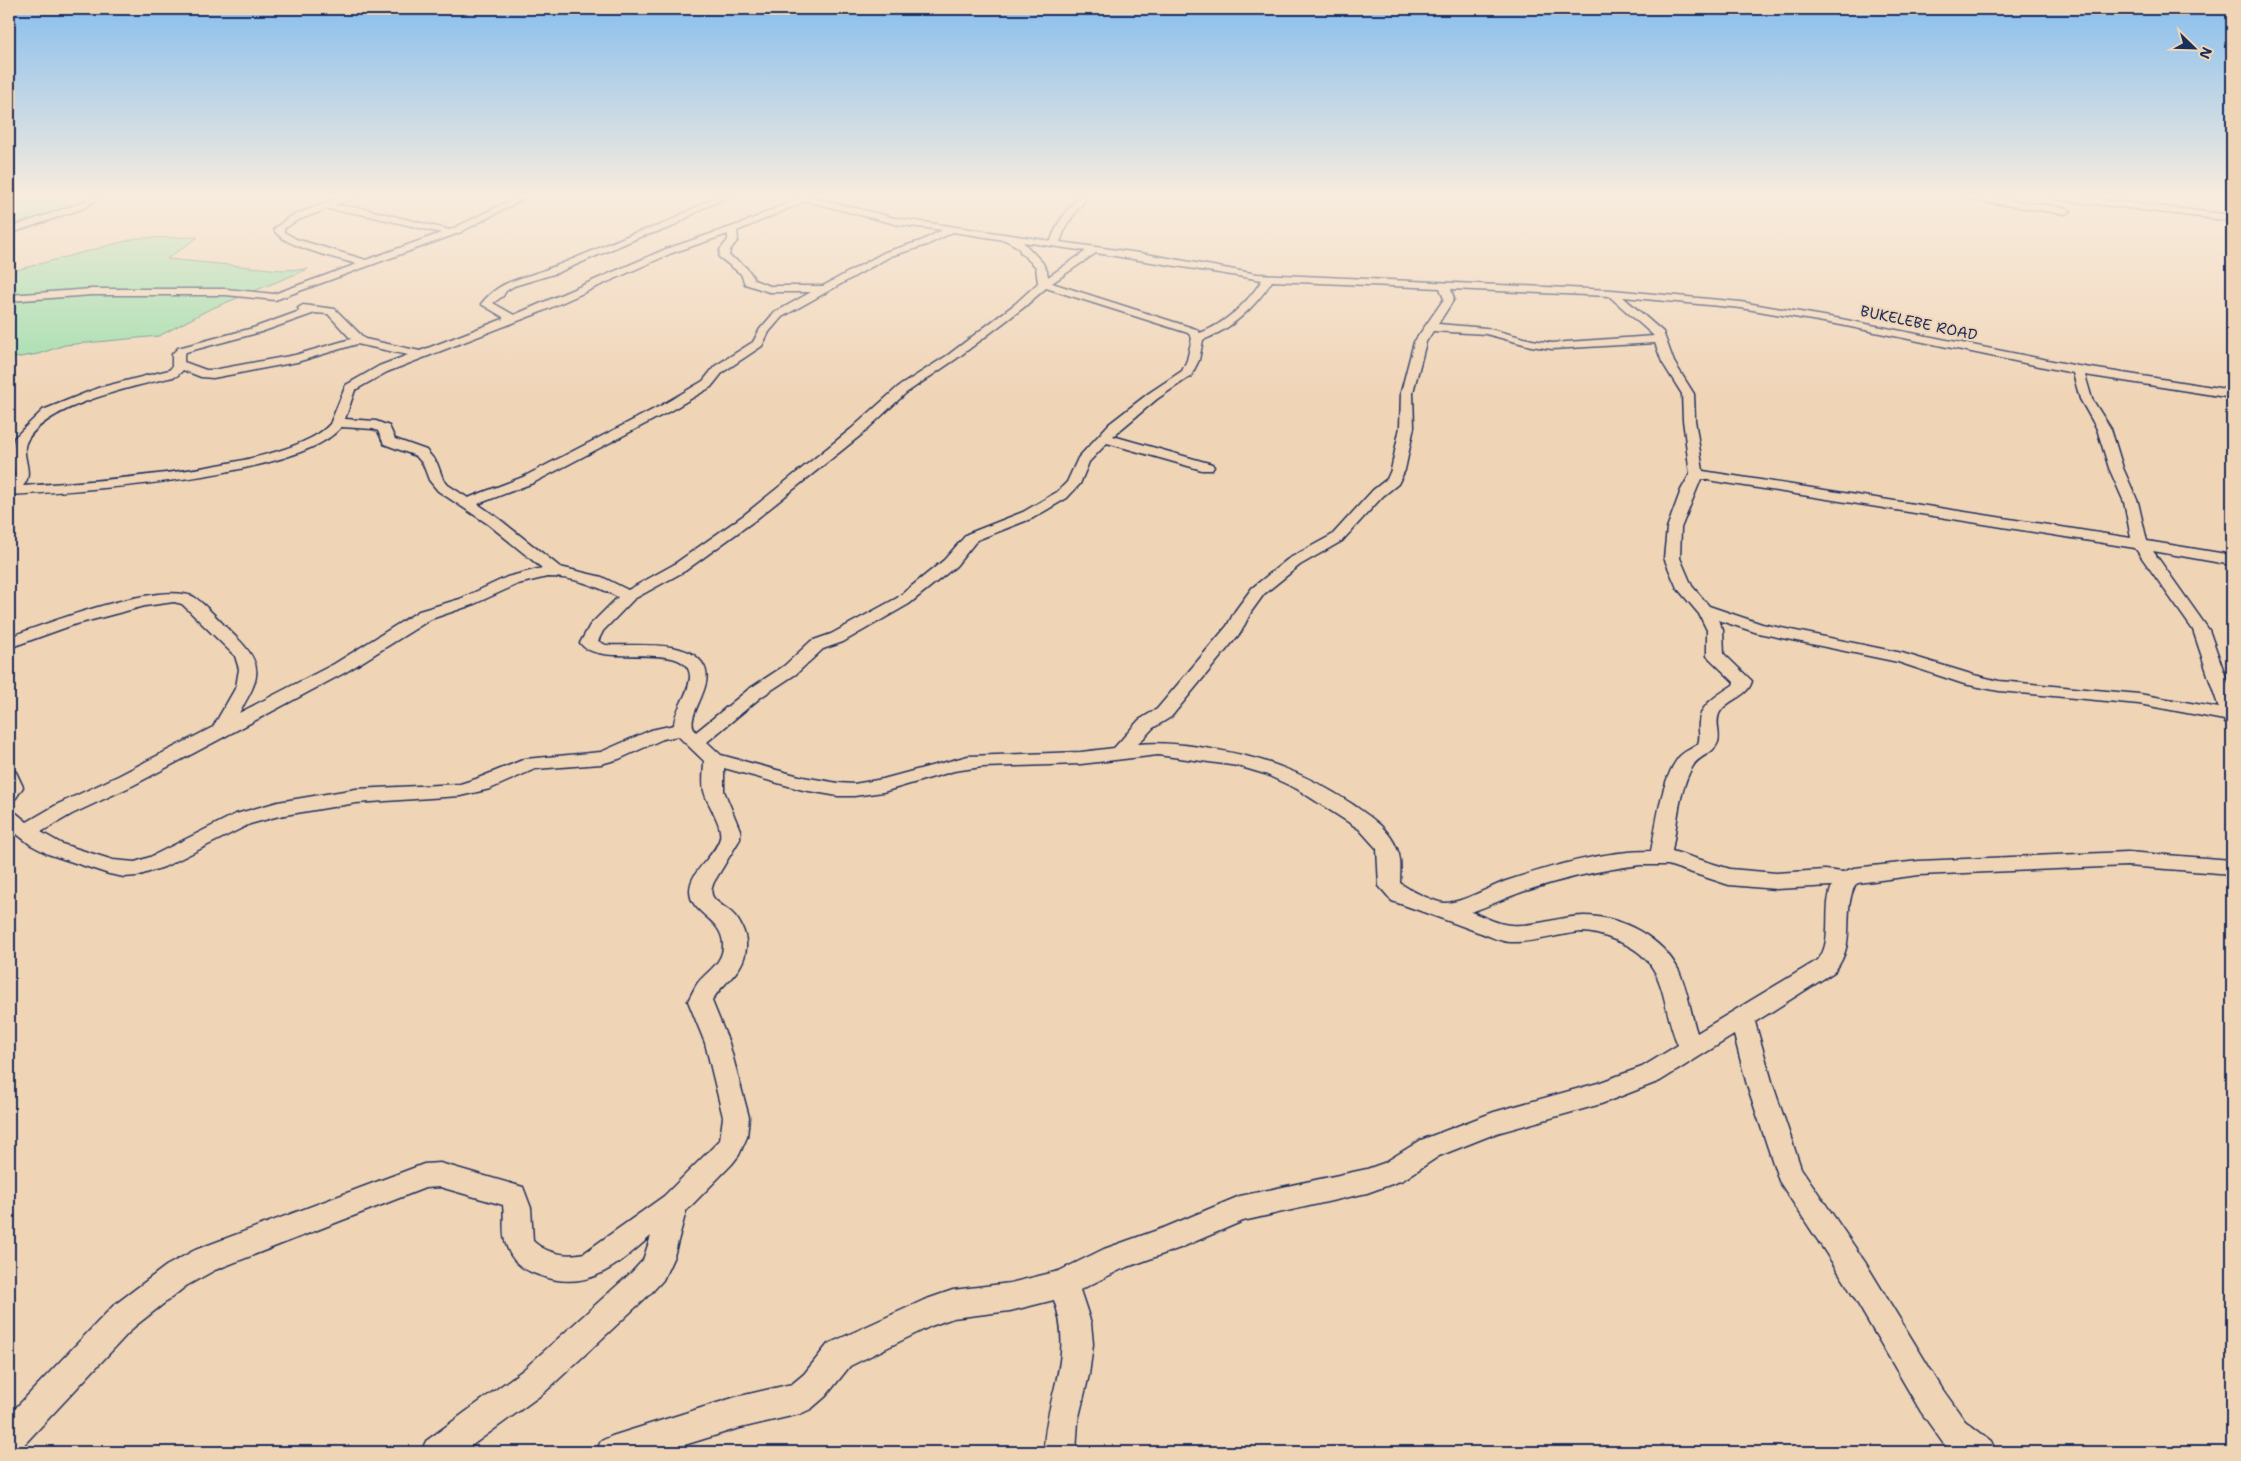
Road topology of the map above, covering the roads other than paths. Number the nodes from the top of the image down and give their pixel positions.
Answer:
1 (362, 264) edge
2 (567, 264) edge
3 (638, 264) edge
4 (737, 264) edge
5 (870, 264) edge
6 (1039, 264) edge
7 (1073, 264) edge
8 (1183, 264) edge
9 (1269, 278) junction
10 (1044, 284) junction
11 (1444, 285) junction
12 (826, 289) junction
13 (1612, 293) junction
14 (275, 297) junction
15 (9, 298) edge
16 (315, 308) junction
17 (509, 320) junction
18 (1431, 327) junction
19 (1198, 338) junction
20 (1660, 339) junction
21 (358, 340) junction
22 (418, 354) junction
23 (179, 364) junction
24 (2078, 370) junction
25 (2232, 394) edge
26 (337, 423) junction
27 (1104, 438) junction
28 (13, 454) edge
29 (1207, 467) dead end
30 (1697, 474) junction
31 (9, 491) edge
32 (466, 504) junction
33 (2140, 544) junction
34 (2232, 560) edge
35 (555, 571) junction
36 (628, 596) junction
37 (1703, 609) junction
38 (9, 643) edge
39 (2232, 718) edge
40 (220, 732) junction
41 (690, 735) junction
42 (1119, 754) junction
43 (714, 759) junction
44 (9, 776) edge
45 (9, 792) edge
46 (9, 818) edge
47 (27, 831) junction
48 (1660, 857) junction
49 (2232, 867) edge
50 (1846, 880) junction
51 (1444, 911) junction
52 (1741, 1017) junction
53 (1692, 1049) junction
54 (674, 1205) junction
55 (1063, 1284) junction
56 (9, 1438) edge
57 (437, 1452) edge
58 (612, 1452) edge
59 (1060, 1452) edge
60 (1980, 1452) edge

1 - 14 street
2 - 17 street
3 - 17 street
4 - 12 street
5 - 12 street
6 - 10 street
7 - 10 street
8 - 9 street, BUKELEBE ROAD
9 - 11 street, BUKELEBE ROAD
9 - 19 street
10 - 19 street
10 - 36 street
11 - 13 street, BUKELEBE ROAD
11 - 18 street
12 - 32 street
13 - 20 street
13 - 24 street, BUKELEBE ROAD
14 - 15 street
14 - 16 street
16 - 21 street
16 - 23 street
17 - 22 street
18 - 20 street
18 - 42 street
19 - 27 street
20 - 30 street
21 - 22 street
21 - 23 street
22 - 26 street
23 - 28 street
24 - 25 street, BUKELEBE ROAD
24 - 33 street
26 - 31 street
26 - 32 street
27 - 29 street
27 - 41 street
28 - 31 street
30 - 33 street
30 - 37 street
32 - 35 street
33 - 34 street
33 - 39 street
35 - 36 street
35 - 40 street
36 - 41 street
37 - 39 street
37 - 48 street
38 - 40 street
40 - 47 street
41 - 43 street
41 - 47 street
42 - 43 street
42 - 51 street
43 - 54 street
44 - 45 street
46 - 47 street
48 - 50 street
48 - 51 street
49 - 50 street
50 - 52 street
51 - 53 street
52 - 53 street
52 - 60 street
53 - 55 street
54 - 56 street
54 - 57 street
55 - 58 street
55 - 59 street

